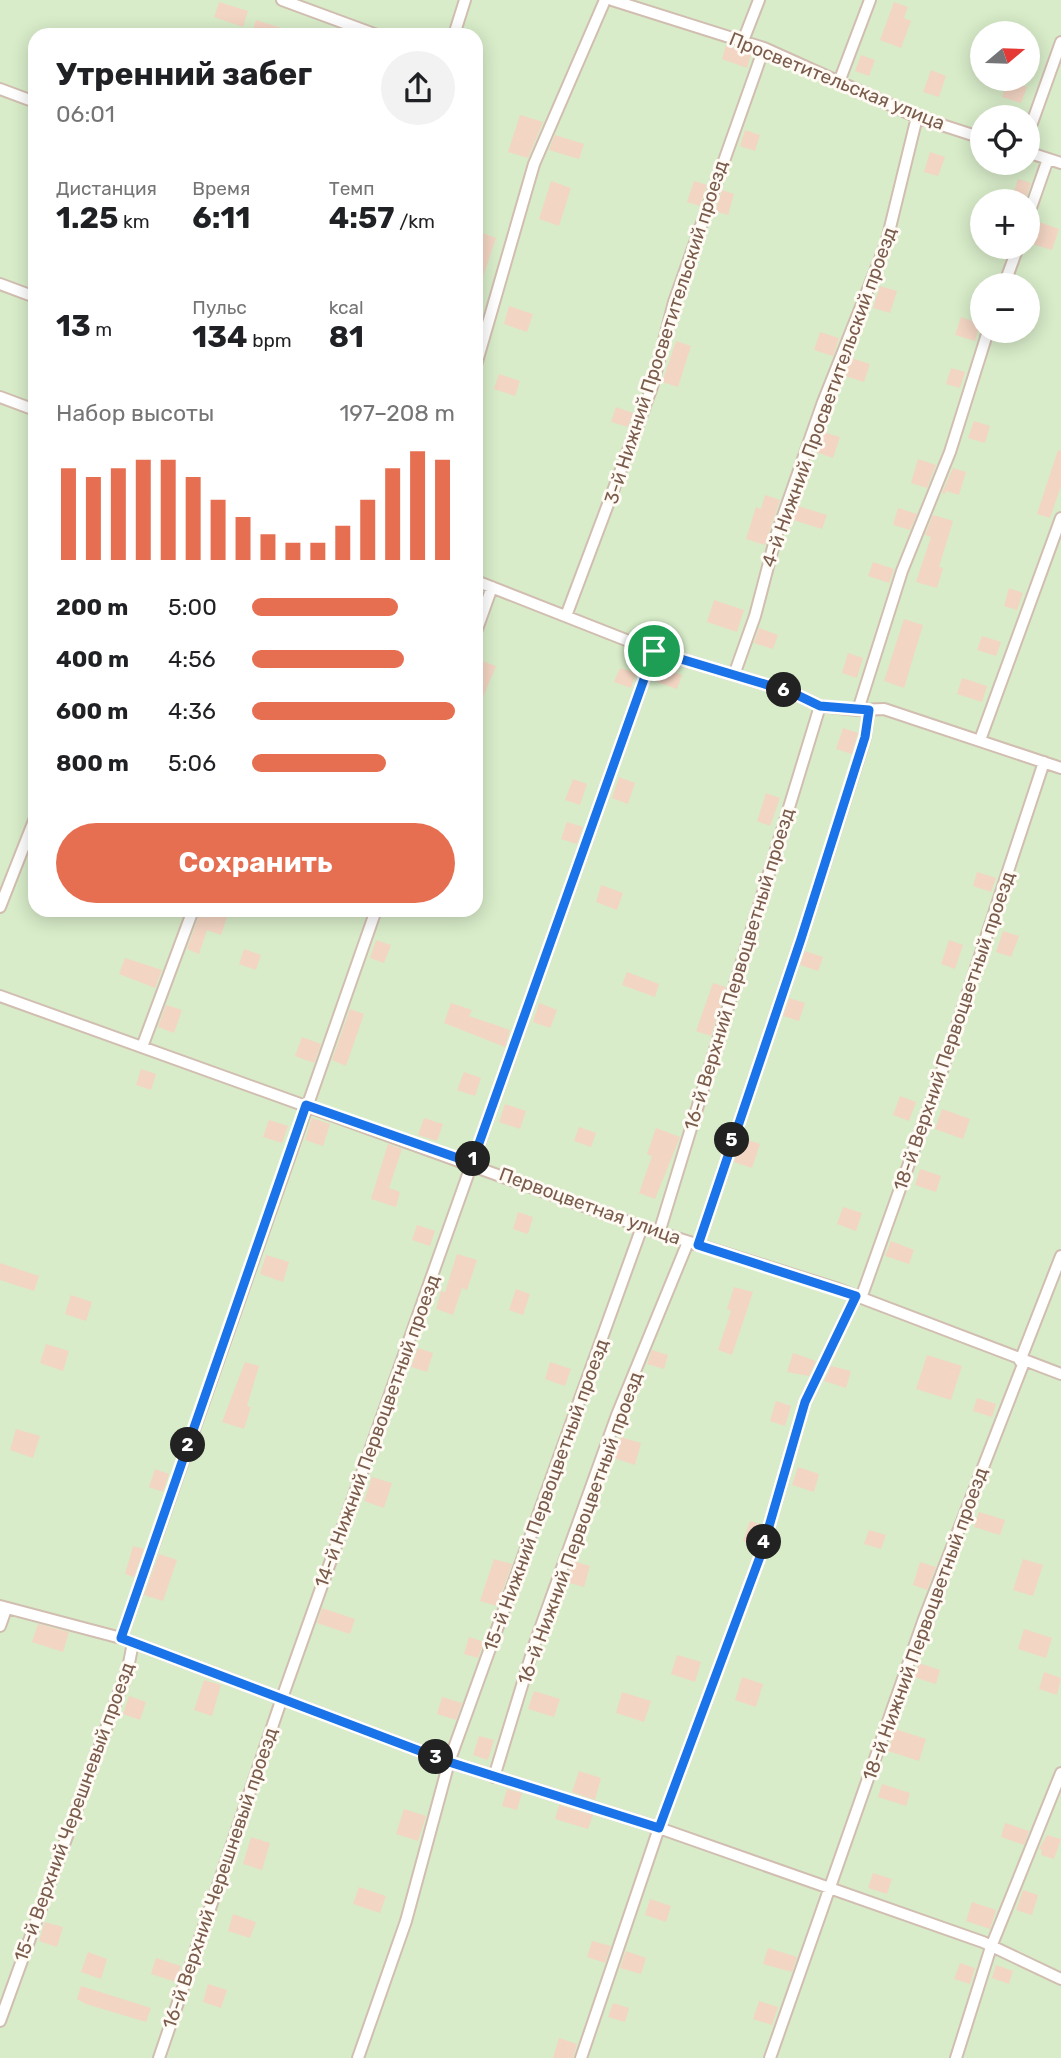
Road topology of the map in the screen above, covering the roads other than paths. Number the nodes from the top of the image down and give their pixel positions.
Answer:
1 (282, 0) edge
2 (465, 0) edge
3 (605, 0) edge
4 (612, 0) edge
5 (759, 0) edge
6 (870, 0) edge
7 (358, 28) edge
8 (456, 28) edge
9 (743, 41) junction
10 (1061, 42) edge
11 (764, 48) junction
12 (839, 82) junction
13 (0, 89) edge
14 (28, 99) edge
15 (1038, 105) edge
16 (917, 117) junction
17 (970, 134) edge
18 (1040, 156) edge
19 (1048, 159) junction
20 (1061, 163) edge
21 (1038, 189) edge
22 (0, 284) edge
23 (28, 294) edge
24 (483, 341) edge
25 (984, 343) edge
26 (0, 397) edge
27 (28, 407) edge
28 (1061, 518) edge
29 (483, 584) edge
30 (492, 587) junction
31 (483, 612) edge
32 (566, 616) junction
33 (654, 651) junction
34 (734, 675) junction
35 (820, 706) junction
36 (864, 710) junction
37 (980, 740) junction
38 (1044, 762) junction
39 (1061, 768) edge
40 (28, 836) edge
41 (0, 906) edge
42 (189, 917) edge
43 (373, 917) edge
44 (0, 996) edge
45 (142, 1047) junction
46 (306, 1105) junction
47 (472, 1163) junction
48 (642, 1227) junction
49 (659, 1233) junction
50 (693, 1243) junction
51 (1061, 1256) edge
52 (859, 1297) junction
53 (1022, 1361) junction
54 (1061, 1374) edge
55 (3, 1607) edge
56 (0, 1626) edge
57 (121, 1638) junction
58 (134, 1643) junction
59 (282, 1698) junction
60 (449, 1762) junction
61 (1061, 1773) edge
62 (494, 1777) junction
63 (659, 1828) junction
64 (828, 1888) junction
65 (991, 1947) junction
66 (1061, 1979) edge
67 (0, 2021) edge
68 (159, 2058) edge
69 (358, 2058) edge
70 (581, 2058) edge
71 (770, 2058) edge
72 (956, 2058) edge

1 - 7 lane
2 - 8 lane
3 - 24 lane
4 - 9 lane, Просветительская улица
5 - 9 lane
6 - 12 lane
9 - 11 lane, Просветительская улица
10 - 15 lane
11 - 12 lane, Просветительская улица
11 - 32 lane, 3-й Нижний Просветительский проезд
12 - 16 lane, Просветительская улица
13 - 14 lane
16 - 17 lane, Просветительская улица
16 - 34 lane, 4-й Нижний Просветительский проезд
18 - 19 lane
19 - 20 lane
19 - 21 lane
22 - 23 lane
25 - 36 lane, 16-й Нижний Первоцветный проезд
26 - 27 lane
28 - 37 lane
29 - 30 lane
30 - 31 lane
30 - 32 lane
32 - 33 lane
33 - 34 lane
33 - 47 lane, 14-й Нижний Первоцветный проезд
34 - 35 lane
35 - 36 lane
35 - 49 lane, 16-й Верхний Первоцветный проезд
36 - 37 lane
36 - 50 lane, 16-й Нижний Первоцветный проезд
37 - 38 lane
38 - 39 lane
38 - 52 lane, 18-й Верхний Первоцветный проезд
40 - 41 lane
42 - 45 lane
43 - 46 lane
44 - 45 lane, Первоцветная улица
45 - 46 lane, Первоцветная улица
46 - 47 lane, Первоцветная улица
46 - 57 lane
47 - 48 lane, Первоцветная улица
47 - 59 lane, 14-й Нижний Первоцветный проезд
48 - 49 lane, Первоцветная улица
48 - 60 lane, 15-й Нижний Первоцветный проезд
49 - 50 lane, Первоцветная улица
50 - 52 lane, Первоцветная улица
50 - 62 lane, 16-й Нижний Первоцветный проезд
51 - 53 lane, 18-й Нижний Первоцветный проезд
52 - 53 lane, Первоцветная улица
52 - 63 lane, 18-й Верхний Первоцветный проезд
53 - 54 lane, Первоцветная улица
53 - 64 lane, 18-й Нижний Первоцветный проезд
55 - 56 lane
55 - 57 lane
57 - 58 lane
58 - 59 lane
58 - 67 lane, 15-й Верхний Черешневый проезд
59 - 60 lane
59 - 68 lane, 16-й Верхний Черешневый проезд
60 - 62 lane
60 - 69 lane, 15-й Нижний Первоцветный проезд
61 - 65 lane
62 - 63 lane
63 - 64 lane
63 - 70 lane, 18-й Верхний Первоцветный проезд
64 - 65 lane
64 - 71 lane, 18-й Нижний Первоцветный проезд
65 - 66 lane
65 - 72 lane

